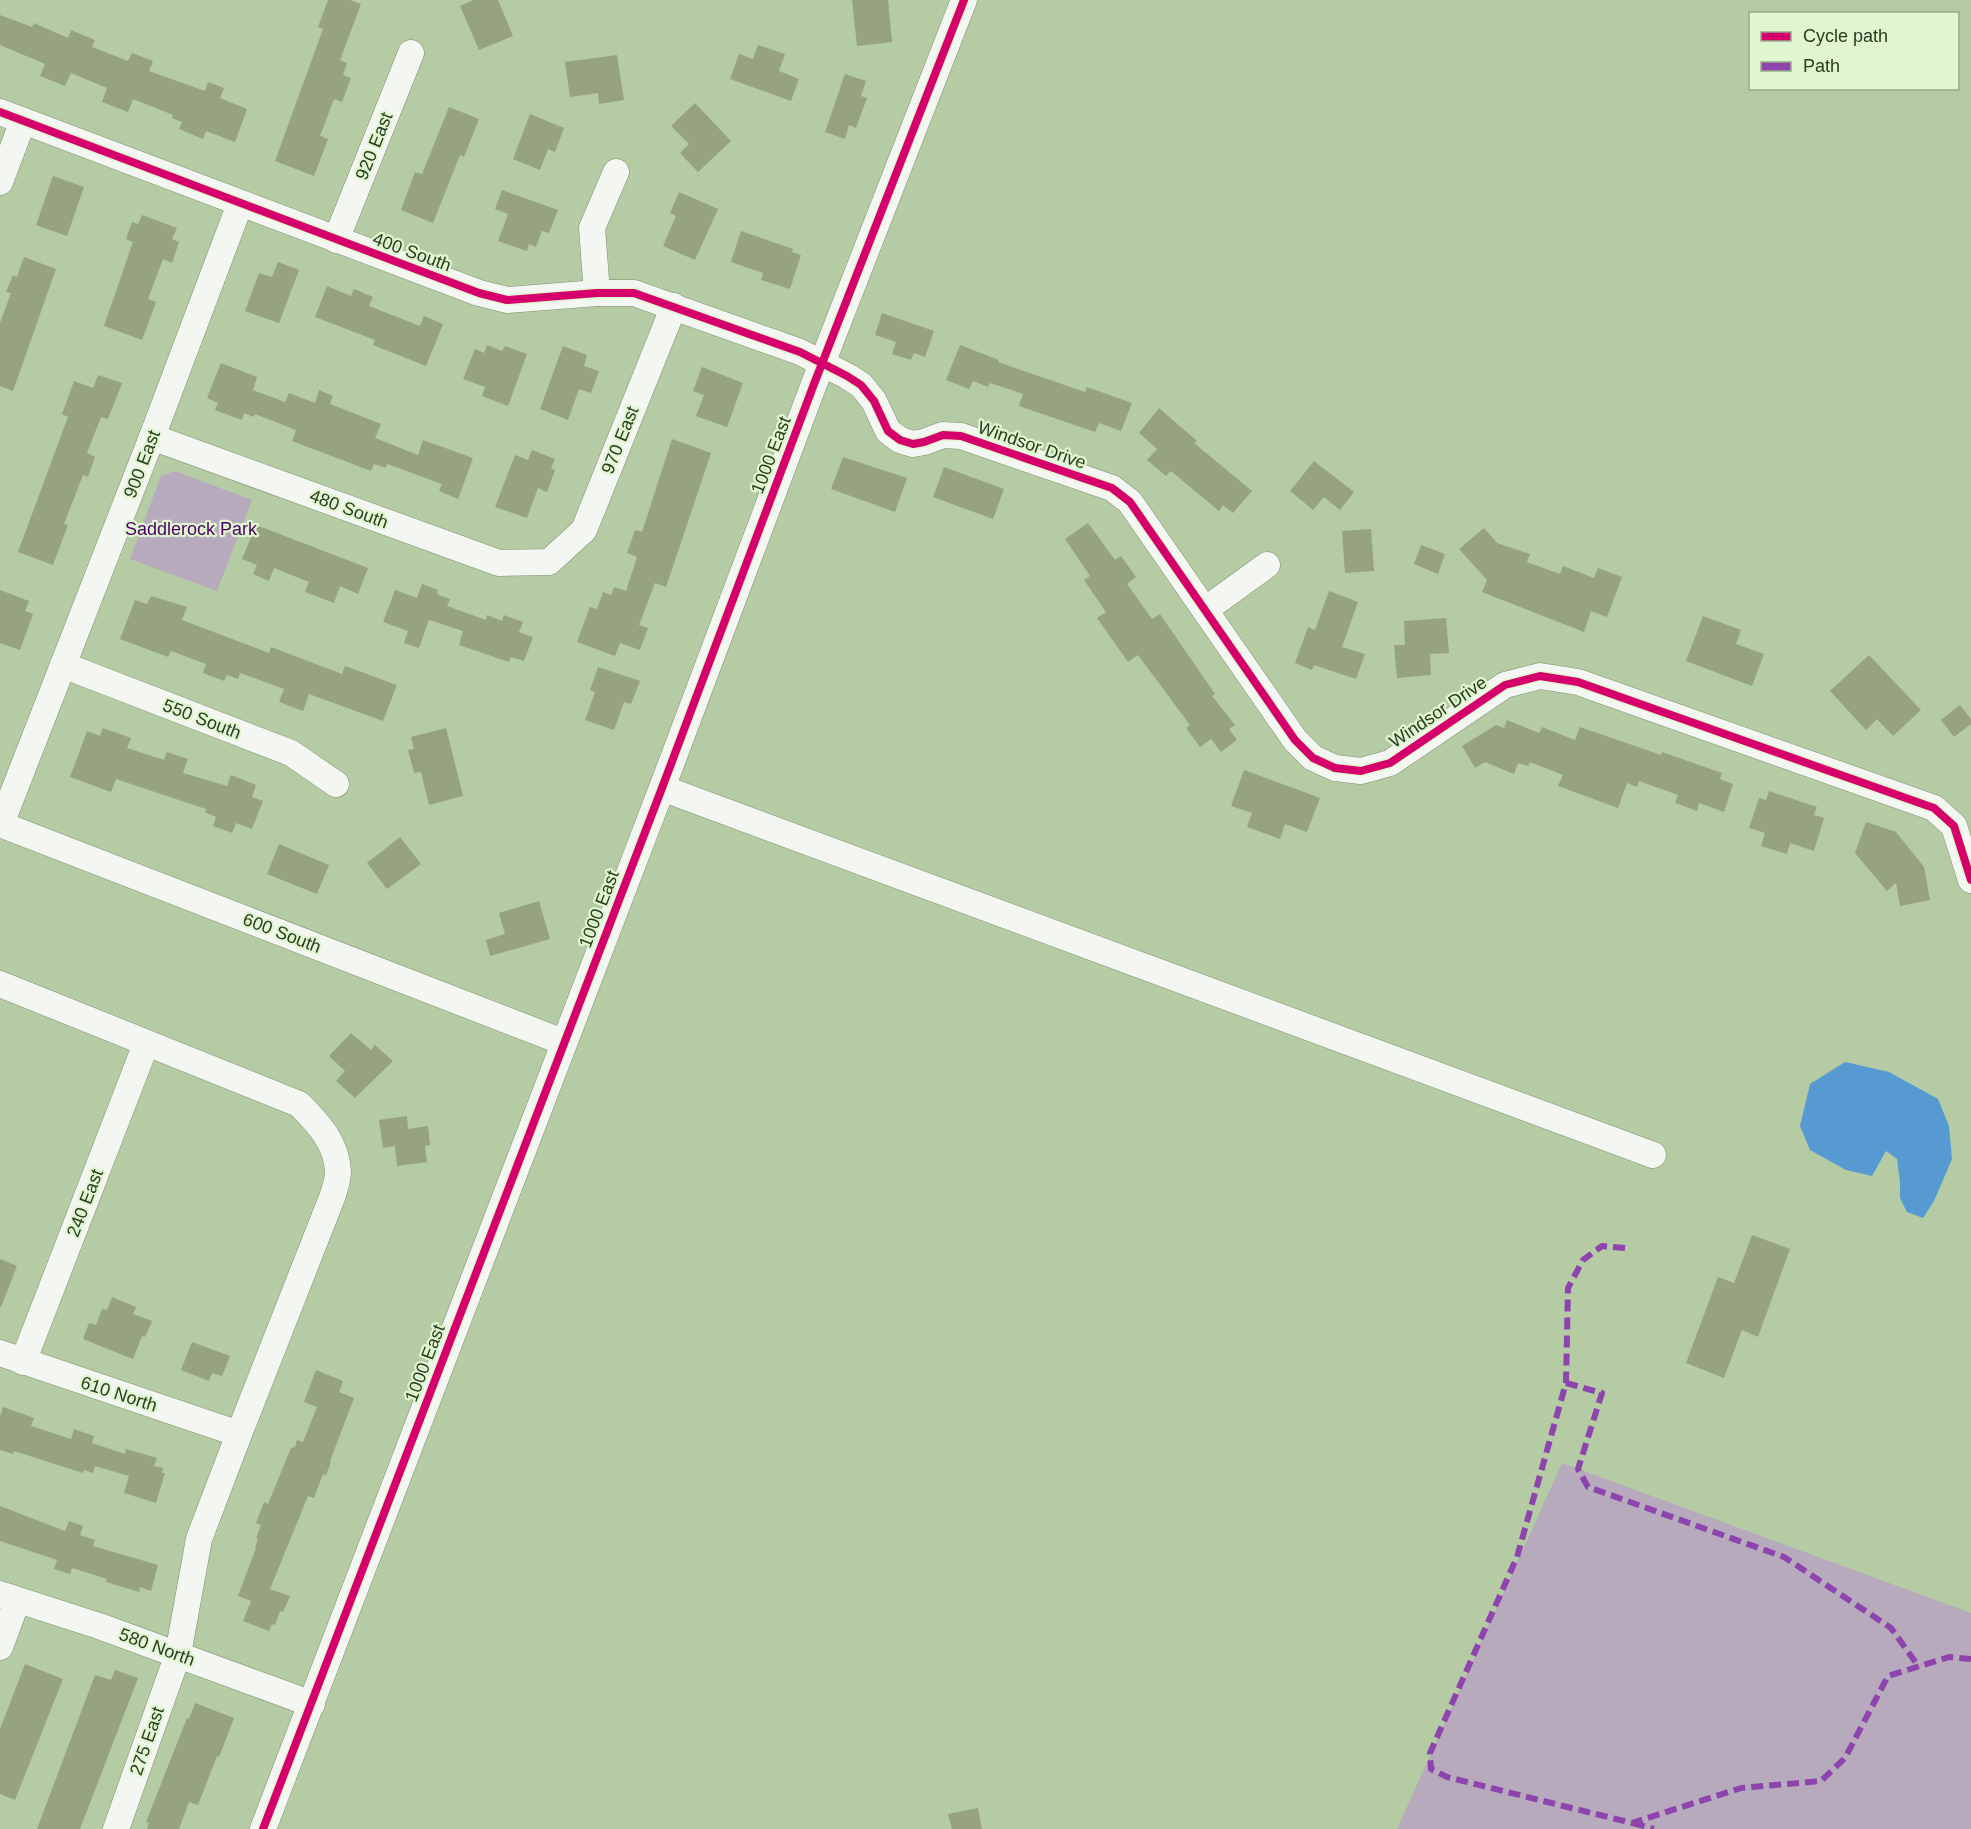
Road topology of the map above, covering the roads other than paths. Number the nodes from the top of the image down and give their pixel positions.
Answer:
1 (964, 0) edge
2 (411, 53) dead end
3 (11, 117) edge
4 (616, 172) dead end
5 (0, 182) edge
6 (240, 204) junction
7 (336, 240) junction
8 (597, 293) junction
9 (674, 306) junction
10 (822, 363) junction
11 (152, 437) junction
12 (549, 562) joint
13 (1267, 565) dead end
14 (1205, 610) junction
15 (63, 665) junction
16 (336, 784) dead end
17 (662, 788) junction
18 (1, 824) edge
19 (1971, 880) edge
20 (0, 984) edge
21 (563, 1042) junction
22 (146, 1044) junction
23 (1653, 1155) dead end
24 (12, 1357) edge
25 (238, 1434) junction
26 (9, 1598) edge
27 (0, 1647) edge
28 (178, 1654) junction
29 (312, 1704) junction
30 (116, 1829) edge
31 (263, 1829) edge

1 - 10 street, 1000 East
2 - 7 street, 920 East
3 - 5 street
3 - 6 street, 400 South
4 - 8 street
6 - 7 street, 400 South
6 - 11 street, 900 East
7 - 8 street, 400 South
8 - 9 street, 400 South
9 - 10 street, 400 South
9 - 12 street, 970 East
10 - 14 street, Windsor Drive
10 - 17 street, 1000 East
11 - 12 street, 480 South
11 - 15 street, 900 East
13 - 14 street
14 - 19 street, Windsor Drive
15 - 16 street, 550 South
15 - 18 street, 900 East
17 - 21 street, 1000 East
17 - 23 street
18 - 21 street, 600 South
20 - 22 street, 275 East
21 - 29 street, 1000 East
22 - 24 street, 240 East
22 - 25 street, 275 East
24 - 25 street, 610 North
25 - 28 street, 275 East
26 - 27 street
26 - 28 street, 580 North
28 - 29 street, 580 North
28 - 30 street, 275 East
29 - 31 street, 1000 East

